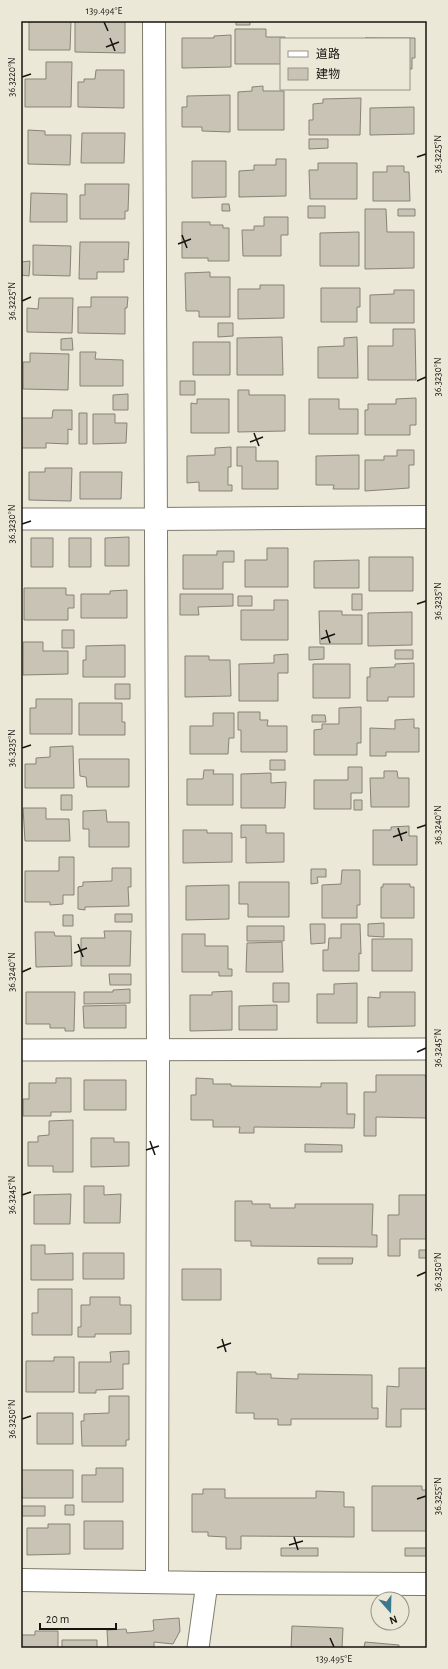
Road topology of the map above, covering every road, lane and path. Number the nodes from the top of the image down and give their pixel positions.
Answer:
1 (154, 21) edge
2 (427, 517) edge
3 (21, 519) edge
4 (155, 519) junction
5 (427, 1049) edge
6 (21, 1050) edge
7 (158, 1050) junction
8 (21, 1580) edge
9 (158, 1582) junction
10 (207, 1583) junction
11 (427, 1584) edge
12 (198, 1648) edge

1 - 4 street
2 - 4 street
3 - 4 street
4 - 7 street
5 - 7 street
6 - 7 street
7 - 9 street
8 - 9 street
9 - 10 street
10 - 11 street
10 - 12 street

